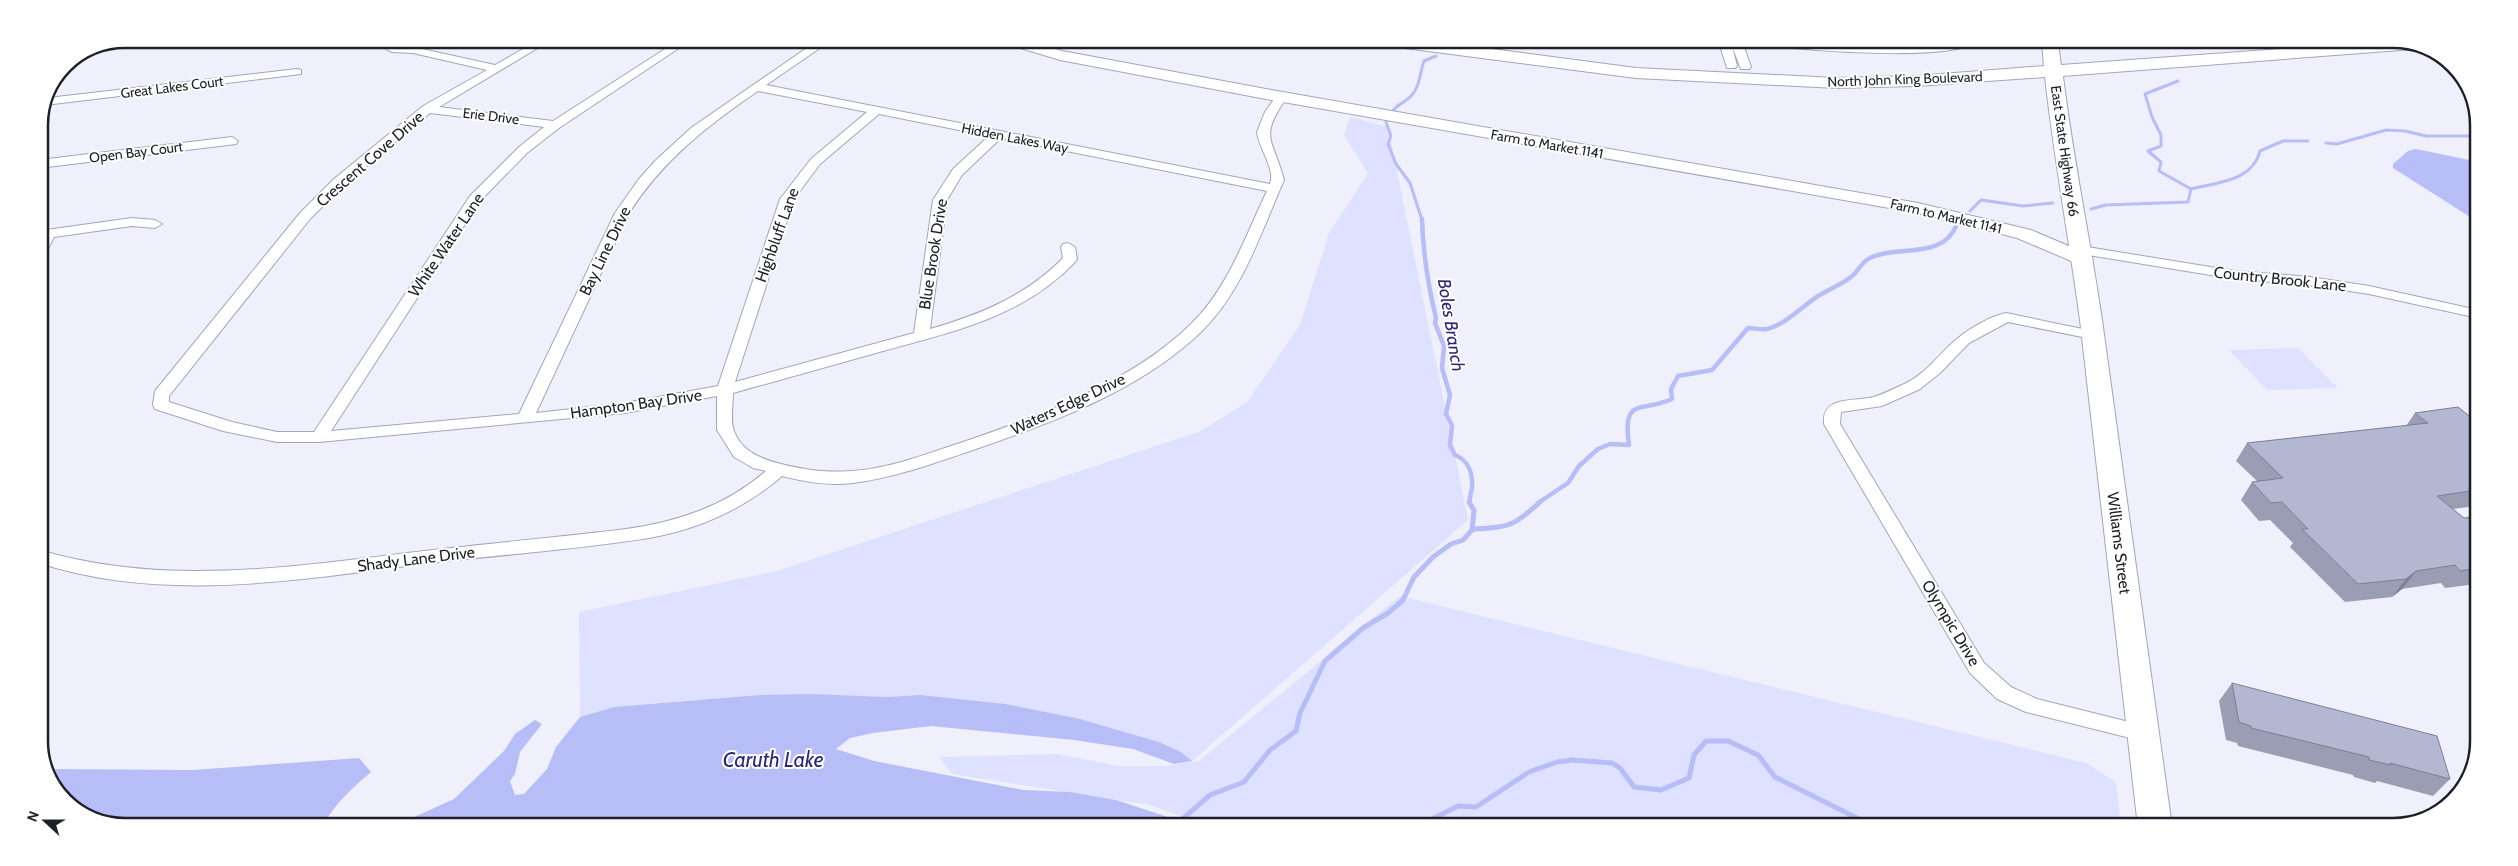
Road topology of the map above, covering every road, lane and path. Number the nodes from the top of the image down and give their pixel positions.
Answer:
1 (531, 48) edge
2 (674, 48) edge
3 (813, 48) edge
4 (1031, 48) edge
5 (1443, 48) edge
6 (1540, 48) edge
7 (1727, 48) edge
8 (1740, 48) edge
9 (1811, 48) edge
10 (1922, 48) edge
11 (2171, 48) edge
12 (2308, 48) edge
13 (392, 49) dead end
14 (2052, 57) edge
15 (495, 68) junction
16 (1739, 70) junction
17 (297, 72) dead end
18 (757, 88) junction
19 (1281, 96) junction
20 (51, 101) edge
21 (427, 109) junction
22 (876, 110) junction
23 (555, 125) junction
24 (999, 134) junction
25 (232, 141) dead end
26 (48, 163) edge
27 (1273, 188) junction
28 (155, 224) dead end
29 (48, 233) edge
30 (1068, 247) dead end
31 (2082, 254) junction
32 (2470, 312) edge
33 (2092, 335) junction
34 (921, 337) junction
35 (725, 390) junction
36 (166, 408) joint
37 (525, 419) junction
38 (318, 437) junction
39 (779, 470) junction
40 (48, 558) edge
41 (2142, 733) junction
42 (2154, 818) edge

1 - 15 street, Crescent Cove Drive
2 - 23 street, White Water Lane
3 - 18 street, Bay Line Drive
4 - 19 street, Farm to Market 1141
5 - 16 main road, North John King Boulevard
6 - 16 main road, North John King Boulevard
7 - 16 street
8 - 16 street
9 - 10 street
11 - 14 main road, North John King Boulevard
12 - 14 main road, North John King Boulevard
13 - 15 street
14 - 16 main road, North John King Boulevard
14 - 31 main road, East State Highway 66
15 - 21 street, Crescent Cove Drive
17 - 20 street, Great Lakes Court
18 - 22 street, Hidden Lakes Way
18 - 37 street, Bay Line Drive
19 - 27 street, Waters Edge Drive
19 - 31 street, Farm to Market 1141
21 - 23 street, Erie Drive
21 - 36 street, Crescent Cove Drive
22 - 24 street, Hidden Lakes Way
22 - 35 street, Highbluff Lane
23 - 38 street, White Water Lane
24 - 27 street, Hidden Lakes Way
24 - 34 street, Blue Brook Drive
25 - 26 street, Open Bay Court
27 - 39 street, Waters Edge Drive
28 - 29 street
30 - 34 street, Hampton Bay Drive
31 - 32 street, Country Brook Lane
31 - 33 main road, Williams Street
33 - 41 main road, Williams Street
33 - 41 street, Olympic Drive
34 - 35 street, Hampton Bay Drive
35 - 37 street, Hampton Bay Drive
35 - 39 street, Waters Edge Drive
36 - 38 street, Hampton Bay Drive
37 - 38 street, Hampton Bay Drive
39 - 40 street, Shady Lane Drive
41 - 42 main road, Williams Street

